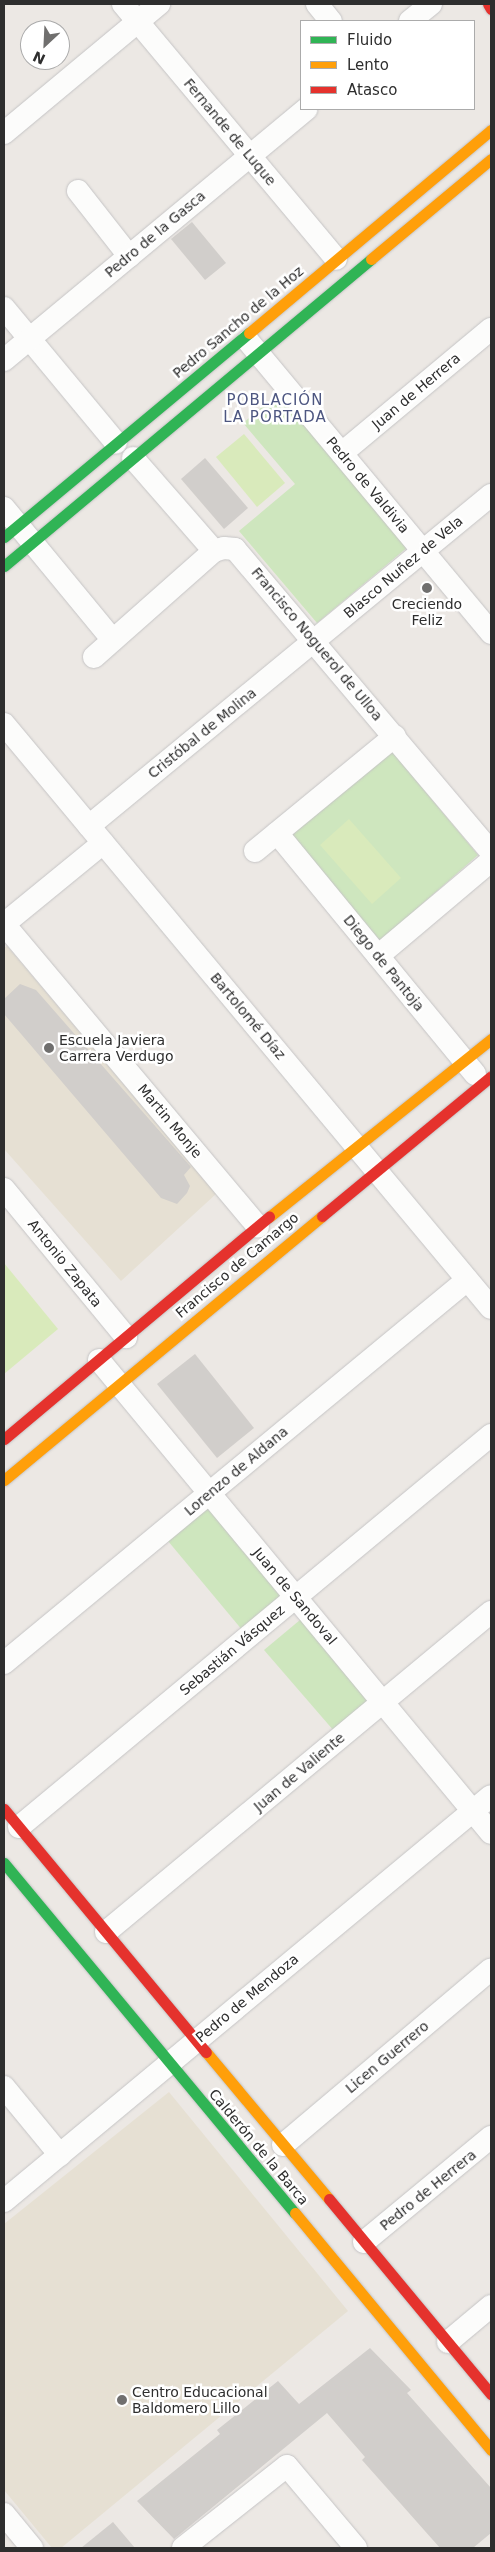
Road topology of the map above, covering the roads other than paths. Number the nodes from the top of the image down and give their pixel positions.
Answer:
1 (123, 4) edge
2 (159, 4) edge
3 (317, 4) edge
4 (431, 4) edge
5 (488, 4) edge
6 (491, 9) edge
7 (330, 20) edge
8 (411, 20) edge
9 (138, 22) junction
10 (305, 110) edge
11 (491, 130) edge
12 (4, 133) edge
13 (250, 156) junction
14 (491, 159) edge
15 (78, 191) dead end
16 (129, 256) junction
17 (336, 259) junction
18 (4, 308) edge
19 (491, 329) edge
20 (29, 339) junction
21 (251, 345) junction
22 (4, 360) edge
23 (116, 443) junction
24 (342, 454) junction
25 (133, 458) junction
26 (491, 494) edge
27 (14, 528) edge
28 (214, 551) junction
29 (423, 551) junction
30 (4, 566) edge
31 (491, 633) edge
32 (113, 640) junction
33 (315, 640) junction
34 (94, 657) dead end
35 (395, 736) junction
36 (8, 739) edge
37 (277, 833) junction
38 (96, 834) junction
39 (255, 851) dead end
40 (491, 852) edge
41 (491, 861) edge
42 (4, 924) edge
43 (378, 956) junction
44 (491, 1039) edge
45 (463, 1060) junction
46 (488, 1084) edge
47 (355, 1145) junction
48 (375, 1169) junction
49 (4, 1189) edge
50 (258, 1227) junction
51 (468, 1280) junction
52 (491, 1308) edge
53 (126, 1337) junction
54 (98, 1360) junction
55 (119, 1384) junction
56 (491, 1435) edge
57 (4, 1439) edge
58 (4, 1480) edge
59 (209, 1493) junction
60 (296, 1597) junction
61 (491, 1612) edge
62 (4, 1663) edge
63 (382, 1702) junction
64 (491, 1796) edge
65 (4, 1809) edge
66 (473, 1811) junction
67 (19, 1827) junction
68 (491, 1833) edge
69 (5, 1868) edge
70 (106, 1932) junction
71 (491, 1969) edge
72 (197, 2040) junction
73 (170, 2063) junction
74 (4, 2087) edge
75 (491, 2138) edge
76 (283, 2145) junction
77 (60, 2155) junction
78 (4, 2201) edge
79 (364, 2242) junction
80 (491, 2306) edge
81 (448, 2342) junction
82 (491, 2394) edge
83 (491, 2450) edge
84 (4, 2514) edge
85 (32, 2548) edge
86 (183, 2548) edge
87 (356, 2548) edge

1 - 9 street, Fernande de Luque
2 - 9 street
3 - 7 street
4 - 8 street
5 - 6 street
9 - 12 street
9 - 13 street, Fernande de Luque
10 - 13 street, Pedro de la Gasca
11 - 17 street, Pedro Sancho de la Hoz
13 - 16 street, Pedro de la Gasca
13 - 17 street, Fernande de Luque
14 - 21 street, Pedro Sancho de la Hoz
15 - 16 street
16 - 20 street, Pedro de la Gasca
17 - 21 street, Pedro Sancho de la Hoz
18 - 20 street
19 - 24 street, Juan de Herrera
20 - 22 street, Pedro de la Gasca
20 - 23 street
21 - 23 street, Pedro Sancho de la Hoz
21 - 24 street, Pedro de Valdivia
21 - 25 street, Pedro Sancho de la Hoz
23 - 27 street, Pedro Sancho de la Hoz
24 - 29 street, Pedro de Valdivia
25 - 27 street, Pedro Sancho de la Hoz
25 - 28 street
26 - 29 street, Blasco Nuñez de Vela
27 - 30 street, Pedro Sancho de la Hoz
27 - 32 street
28 - 32 street
28 - 33 street, Francisco Noguerol de Ulloa
29 - 31 street, Pedro de Valdivia
29 - 33 street, Blasco Nuñez de Vela
32 - 34 street
33 - 35 street, Francisco Noguerol de Ulloa
33 - 38 street, Cristóbal de Molina
35 - 37 street
35 - 40 street, Francisco Noguerol de Ulloa
36 - 38 street, Bartolomé Díaz
37 - 39 street
37 - 43 street, Diego de Pantoja
38 - 42 street, Cristóbal de Molina
38 - 47 street, Bartolomé Díaz
41 - 43 street
42 - 50 street, Martin Monje
43 - 45 street, Diego de Pantoja
44 - 45 street, Francisco de Camargo
45 - 46 street, Diego de Pantoja
45 - 47 street, Francisco de Camargo
46 - 48 street, Francisco de Camargo
47 - 48 street, Bartolomé Díaz
47 - 50 street, Francisco de Camargo
48 - 51 street, Bartolomé Díaz
48 - 55 street, Francisco de Camargo
49 - 53 street, Antonio Zapata
50 - 53 street, Francisco de Camargo
51 - 52 street, Bartolomé Díaz
51 - 59 street, Lorenzo de Aldana
53 - 54 street, Francisco de Camargo
54 - 55 street, Juan de Sandoval
54 - 57 street, Francisco de Camargo
55 - 58 street, Francisco de Camargo
55 - 59 street, Juan de Sandoval
56 - 60 street, Sebastián Vásquez
59 - 60 street, Juan de Sandoval
59 - 62 street, Lorenzo de Aldana
60 - 63 street, Juan de Sandoval
60 - 67 street, Sebastián Vásquez
61 - 63 street, Juan de Valiente
63 - 66 street, Juan de Sandoval
63 - 70 street, Juan de Valiente
64 - 66 street, Pedro de Mendoza
65 - 67 street, Calderón de la Barca
66 - 68 street, Juan de Sandoval
66 - 72 street, Pedro de Mendoza
67 - 70 street, Calderón de la Barca
69 - 73 street, Calderón de la Barca
70 - 72 street, Calderón de la Barca
71 - 76 street, Licen Guerrero
72 - 73 street, Pedro de Mendoza
72 - 76 street, Calderón de la Barca
73 - 77 street, Pedro de Mendoza
73 - 83 street, Calderón de la Barca
74 - 77 street
75 - 79 street, Pedro de Herrera
76 - 79 street, Calderón de la Barca
77 - 78 street, Pedro de Mendoza
79 - 81 street, Calderón de la Barca
80 - 81 street
81 - 82 street, Calderón de la Barca
84 - 85 street
86 - 87 street

